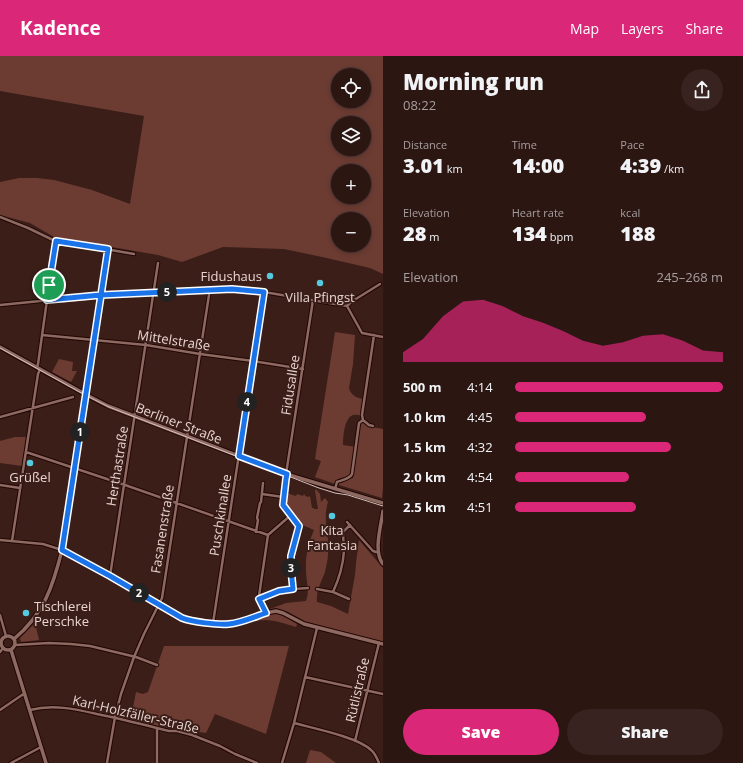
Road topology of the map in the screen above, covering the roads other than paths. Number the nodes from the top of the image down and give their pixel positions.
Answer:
1 (0, 217) edge
2 (56, 241) junction
3 (108, 249) junction
4 (134, 254) dead end
5 (158, 263) dead end
6 (380, 284) dead end
7 (209, 290) junction
8 (264, 292) junction
9 (154, 293) junction
10 (101, 295) junction
11 (47, 300) junction
12 (313, 300) junction
13 (0, 304) edge
14 (347, 306) junction
15 (42, 335) junction
16 (374, 335) junction
17 (383, 337) edge
18 (94, 340) junction
19 (146, 345) junction
20 (0, 347) edge
21 (200, 354) junction
22 (253, 361) junction
23 (38, 368) junction
24 (303, 369) junction
25 (85, 394) junction
26 (73, 397) dead end
27 (32, 408) junction
28 (135, 416) junction
29 (0, 417) edge
30 (363, 420) junction
31 (373, 426) dead end
32 (187, 437) junction
33 (26, 452) junction
34 (239, 456) junction
35 (74, 468) junction
36 (286, 474) junction
37 (263, 483) dead end
38 (0, 485) edge
39 (125, 485) junction
40 (20, 488) junction
41 (335, 489) junction
42 (262, 494) junction
43 (283, 497) junction
44 (383, 503) edge
45 (177, 504) junction
46 (383, 511) edge
47 (291, 515) junction
48 (229, 522) junction
49 (347, 522) dead end
50 (350, 525) junction
51 (256, 532) junction
52 (268, 535) junction
53 (0, 540) edge
54 (12, 541) junction
55 (62, 550) junction
56 (378, 552) junction
57 (383, 564) edge
58 (110, 576) junction
59 (308, 588) dead end
60 (293, 589) junction
61 (318, 589) dead end
62 (333, 592) junction
63 (259, 599) junction
64 (349, 599) dead end
65 (158, 604) junction
66 (266, 613) junction
67 (0, 615) edge
68 (213, 623) junction
69 (317, 628) junction
70 (6, 636) junction
71 (14, 639) junction
72 (1, 641) edge
73 (381, 644) edge
74 (15, 645) junction
75 (2, 650) edge
76 (11, 650) junction
77 (134, 657) junction
78 (157, 665) dead end
79 (305, 677) junction
80 (368, 691) junction
81 (25, 694) junction
82 (383, 694) edge
83 (0, 710) edge
84 (30, 710) junction
85 (115, 717) junction
86 (294, 723) junction
87 (157, 728) junction
88 (355, 741) junction
89 (41, 746) junction
90 (11, 763) edge
91 (46, 763) edge
92 (107, 763) edge
93 (157, 763) edge
94 (257, 763) edge
95 (282, 763) edge
96 (379, 763) edge

1 - 2 street
2 - 3 street
2 - 11 street
3 - 4 street
3 - 10 street
5 - 9 street, Herthastraße
6 - 14 street
7 - 8 street
7 - 9 street
7 - 21 street, Fasanenstraße
8 - 12 street
8 - 22 street, Puschkinallee
9 - 10 street
9 - 19 street, Herthastraße
10 - 11 street
10 - 18 street
11 - 13 street
11 - 15 street
12 - 14 street
12 - 24 street, Fidusallee
14 - 16 street
15 - 18 street, Mittelstraße
15 - 23 street
16 - 17 street
16 - 30 street
18 - 19 street, Mittelstraße
18 - 25 street
19 - 21 street, Mittelstraße
19 - 28 street, Herthastraße
20 - 23 street, Berliner Straße
21 - 22 street, Mittelstraße
21 - 32 street, Fasanenstraße
22 - 24 street, Mittelstraße
22 - 34 street, Puschkinallee
23 - 25 street, Berliner Straße
23 - 27 street
24 - 36 street, Fidusallee
25 - 28 street, Berliner Straße
25 - 35 street
26 - 27 street
27 - 29 street
27 - 33 street
28 - 32 street, Berliner Straße
28 - 39 street, Herthastraße
30 - 31 street
30 - 41 street
32 - 34 street, Berliner Straße
32 - 45 street, Fasanenstraße
33 - 35 street
33 - 40 street
34 - 36 street, Berliner Straße
34 - 48 street, Puschkinallee
35 - 39 street
35 - 55 street
36 - 41 street, Berliner Straße
36 - 43 street, Fidusallee
37 - 42 street
38 - 40 street
39 - 45 street
39 - 58 street, Herthastraße
40 - 54 street
41 - 44 street, Berliner Straße
42 - 43 street
42 - 51 street
43 - 47 street
45 - 48 street
45 - 65 street, Fasanenstraße
46 - 56 street
47 - 52 street
47 - 60 street
48 - 51 street
48 - 68 street, Puschkinallee
49 - 50 street
50 - 56 street
50 - 62 street
51 - 52 street
52 - 63 street
53 - 54 street
54 - 55 street
55 - 58 street
55 - 71 street
56 - 57 street
58 - 65 street
59 - 60 street
60 - 63 street
61 - 62 street
62 - 64 street
63 - 66 street
65 - 68 street
65 - 77 street, Fasanenstraße
66 - 68 street
66 - 69 street
67 - 70 street
69 - 73 street
69 - 79 street
70 - 71 street
70 - 72 street
71 - 74 street
72 - 75 street
73 - 80 street, Rütlistraße
74 - 76 street
74 - 77 street
75 - 76 street
76 - 81 street
77 - 78 street
77 - 85 street, Fasanenstraße
79 - 80 street
79 - 86 street
80 - 82 street
80 - 88 street, Rütlistraße
81 - 83 street
81 - 84 street
84 - 85 street, Karl-Holzfäller-Straße
84 - 89 street
85 - 87 street, Karl-Holzfäller-Straße
85 - 92 street, Fasanenstraße
86 - 88 street
86 - 95 street
87 - 93 street
87 - 94 street, Karl-Holzfäller-Straße
88 - 96 street
89 - 90 street
89 - 91 street

